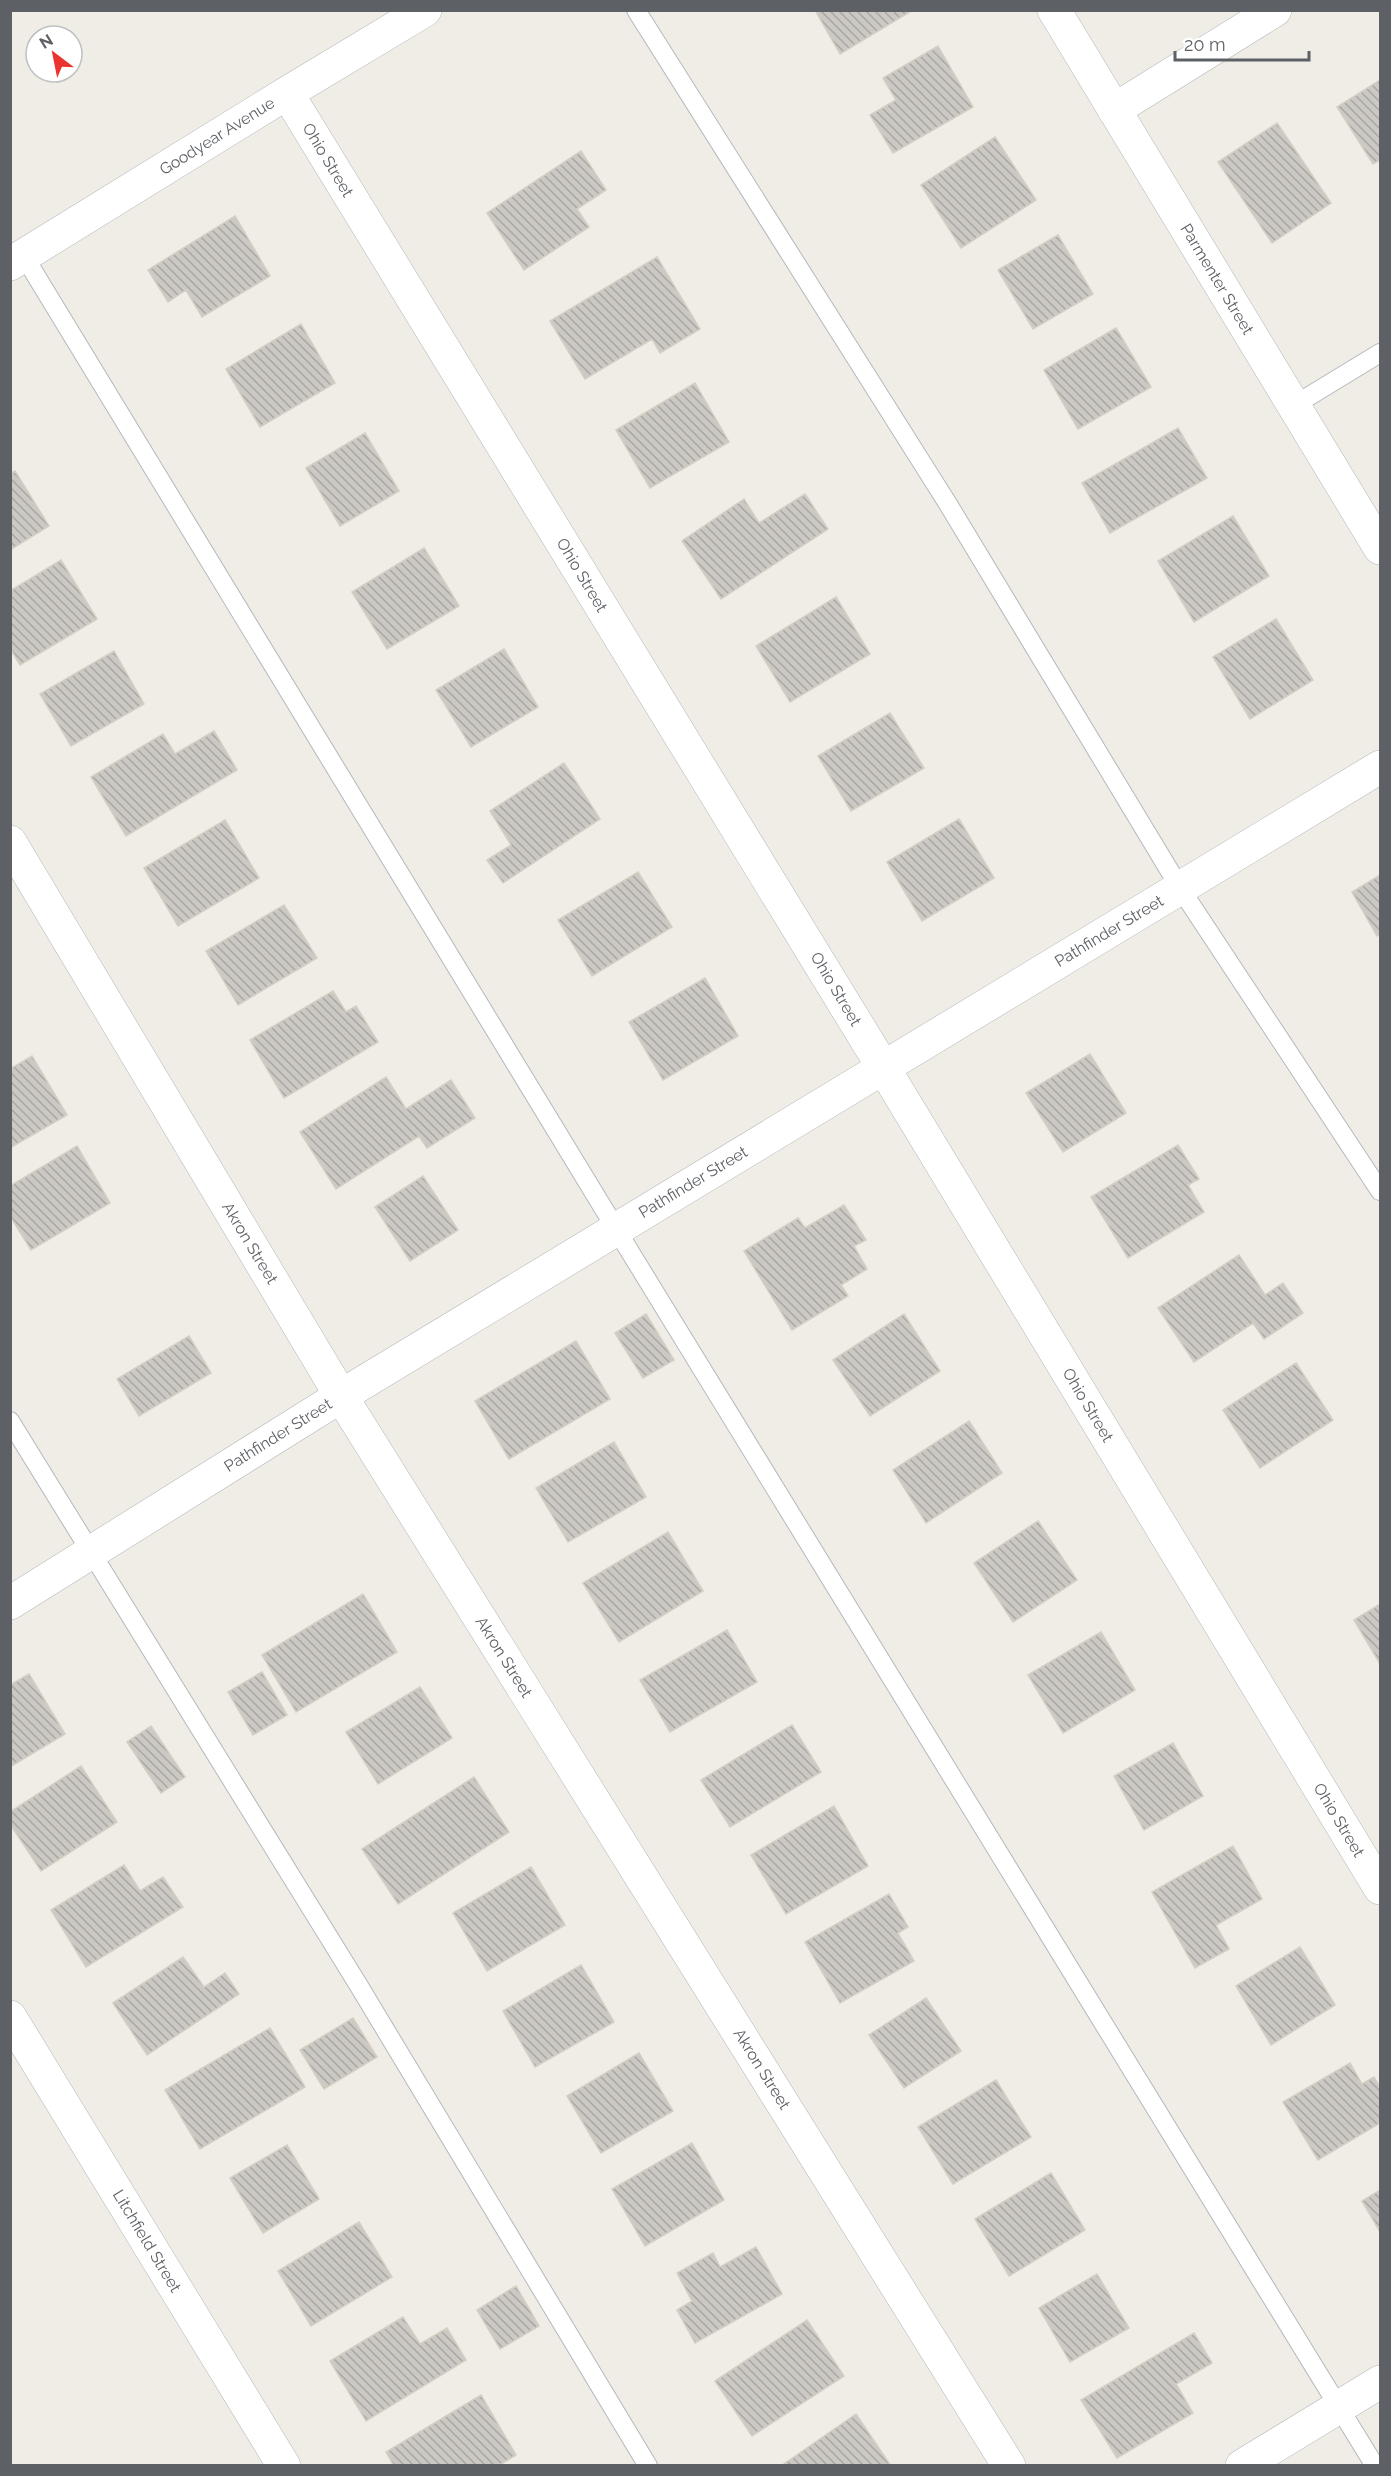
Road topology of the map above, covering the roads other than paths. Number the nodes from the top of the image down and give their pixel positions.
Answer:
1 (425, 10) edge
2 (636, 10) edge
3 (1054, 10) edge
4 (1275, 10) edge
5 (287, 93) junction
6 (1114, 110) junction
7 (17, 260) edge
8 (1380, 353) edge
9 (1293, 405) junction
10 (1380, 548) edge
11 (1380, 767) edge
12 (10, 842) edge
13 (1180, 888) junction
14 (883, 1066) junction
15 (1380, 1191) edge
16 (616, 1229) junction
17 (341, 1395) junction
18 (10, 1421) edge
19 (92, 1552) junction
20 (10, 1603) edge
21 (1380, 1888) edge
22 (10, 2017) edge
23 (1380, 2382) edge
24 (1338, 2407) junction
25 (284, 2466) edge
26 (648, 2466) edge
27 (1009, 2466) edge
28 (1242, 2466) edge
29 (1375, 2466) edge

1 - 5 street, Goodyear Avenue
2 - 13 lane
3 - 6 street, Parmenter Street
4 - 6 street
5 - 7 street, Goodyear Avenue
5 - 14 street, Ohio Street
6 - 9 street, Parmenter Street
7 - 16 lane
8 - 9 lane
9 - 10 street, Parmenter Street
11 - 13 street, Pathfinder Street
12 - 17 street, Akron Street
13 - 14 street, Pathfinder Street
13 - 15 lane
14 - 16 street, Pathfinder Street
14 - 21 street, Ohio Street
16 - 17 street, Pathfinder Street
16 - 24 lane
17 - 19 street, Pathfinder Street
17 - 27 street, Akron Street
18 - 19 lane
19 - 20 street, Pathfinder Street
19 - 26 lane
22 - 25 street, Litchfield Street
23 - 24 street
24 - 28 street
24 - 29 lane

